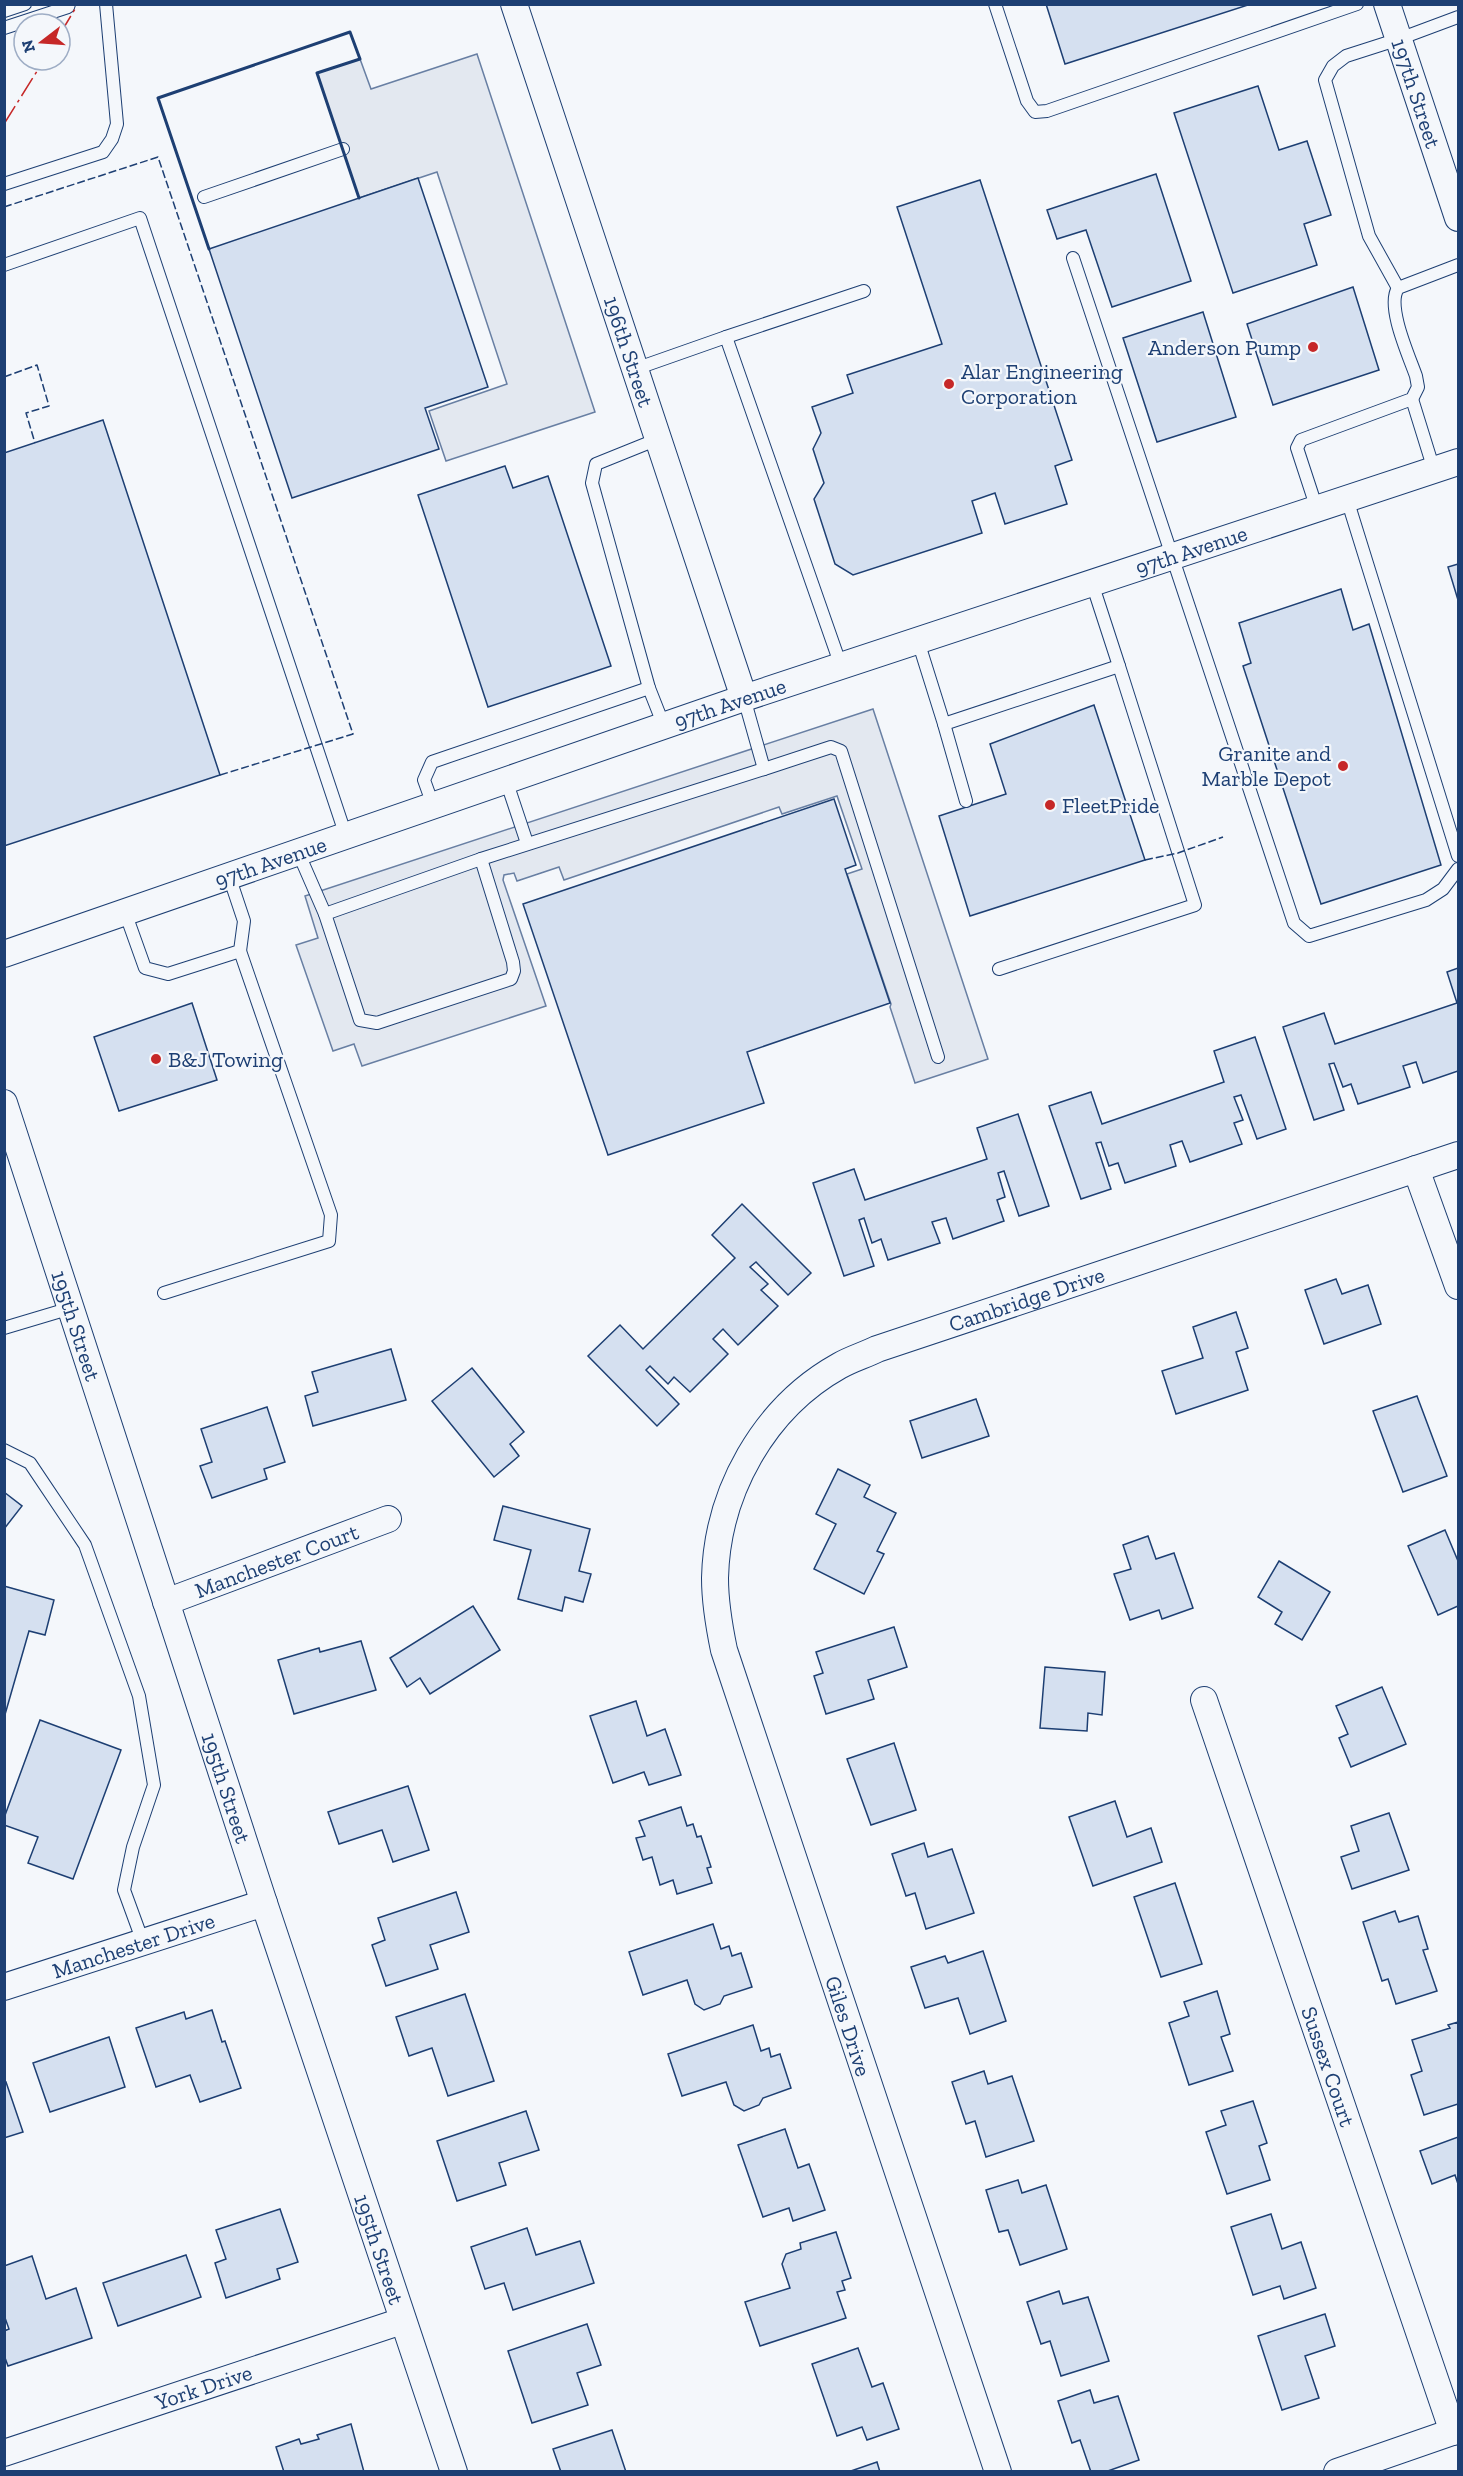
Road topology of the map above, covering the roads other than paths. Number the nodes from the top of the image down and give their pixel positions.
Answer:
1 (25, 4) edge
2 (69, 4) edge
3 (106, 4) edge
4 (514, 4) edge
5 (995, 4) edge
6 (1357, 4) edge
7 (1387, 4) edge
8 (4, 11) edge
9 (1458, 16) edge
10 (4, 28) edge
11 (1399, 39) junction
12 (343, 149) dead end
13 (4, 184) edge
14 (204, 197) dead end
15 (1458, 218) edge
16 (1073, 258) dead end
17 (4, 265) edge
18 (1458, 265) edge
19 (1398, 288) junction
20 (864, 291) dead end
21 (726, 338) junction
22 (634, 369) junction
23 (1412, 399) junction
24 (658, 439) junction
25 (1458, 462) edge
26 (1434, 470) junction
27 (1347, 499) junction
28 (1317, 509) junction
29 (1172, 557) junction
30 (1092, 584) junction
31 (918, 641) junction
32 (841, 666) junction
33 (1119, 666) junction
34 (649, 688) junction
35 (744, 698) junction
36 (944, 724) junction
37 (664, 726) junction
38 (764, 769) junction
39 (506, 780) junction
40 (966, 801) dead end
41 (433, 805) junction
42 (346, 836) junction
43 (526, 843) junction
44 (298, 852) junction
45 (1458, 856) edge
46 (481, 859) junction
47 (1458, 869) edge
48 (229, 876) junction
49 (125, 912) junction
50 (325, 914) junction
51 (240, 951) junction
52 (4, 954) edge
53 (999, 969) dead end
54 (938, 1057) dead end
55 (4, 1103) edge
56 (1458, 1155) edge
57 (1416, 1169) junction
58 (1458, 1286) edge
59 (164, 1293) dead end
60 (71, 1308) junction
61 (4, 1328) edge
62 (4, 1450) edge
63 (388, 1519) dead end
64 (715, 1576) joint
65 (166, 1602) junction
66 (1204, 1700) dead end
67 (264, 1903) junction
68 (143, 1942) junction
69 (4, 1988) edge
70 (402, 2321) junction
71 (1456, 2431) edge
72 (4, 2453) edge
73 (454, 2472) edge
74 (998, 2472) edge
75 (1337, 2472) edge

1 - 8 lane
2 - 10 lane
3 - 13 lane
4 - 22 street, 196th Street
5 - 6 lane
7 - 11 street, 197th Street
9 - 11 lane
11 - 15 street, 197th Street
11 - 19 lane
12 - 14 lane
16 - 29 lane
17 - 42 lane
18 - 19 lane
19 - 23 lane
20 - 21 lane
21 - 22 lane
21 - 32 lane
22 - 24 street, 196th Street
23 - 26 lane
23 - 28 lane
24 - 34 lane
24 - 35 street, 196th Street
25 - 26 street, 97th Avenue
26 - 27 street, 97th Avenue
27 - 28 street, 97th Avenue
27 - 45 lane
28 - 29 street, 97th Avenue
29 - 30 street, 97th Avenue
29 - 47 lane
30 - 31 street, 97th Avenue
30 - 33 lane
31 - 32 street, 97th Avenue
31 - 36 lane
32 - 35 street, 97th Avenue
33 - 36 lane
33 - 53 lane
34 - 37 lane
34 - 41 lane
35 - 37 street, 97th Avenue
35 - 38 lane
36 - 40 lane
37 - 39 street, 97th Avenue
38 - 43 lane
38 - 54 lane
39 - 41 street, 97th Avenue
39 - 43 lane
41 - 42 street, 97th Avenue
42 - 44 street, 97th Avenue
43 - 46 lane
44 - 48 street, 97th Avenue
44 - 50 lane
46 - 50 lane
46 - 50 lane
48 - 49 street, 97th Avenue
48 - 51 lane
49 - 51 lane
49 - 52 street, 97th Avenue
51 - 59 lane
55 - 60 street, 195th Street
56 - 57 street, Cambridge Drive
57 - 58 street
57 - 64 street, Cambridge Drive
60 - 61 lane
60 - 65 street, 195th Street
62 - 68 lane
63 - 65 street, Manchester Court
64 - 74 street, Giles Drive
65 - 67 street, 195th Street
66 - 71 street, Sussex Court
67 - 68 street, Manchester Drive
67 - 70 street, 195th Street
68 - 69 street, Manchester Drive
70 - 72 street, York Drive
70 - 73 street, 195th Street
71 - 75 street

